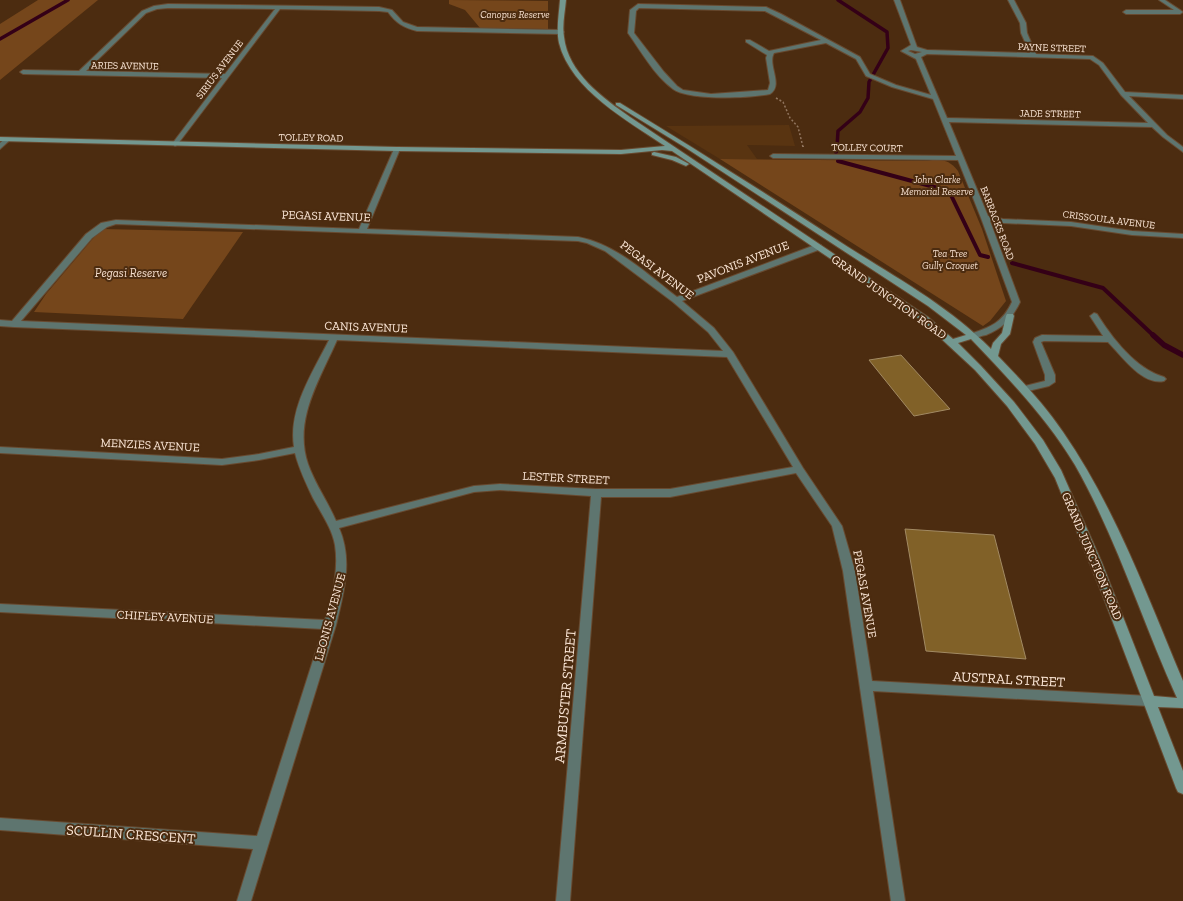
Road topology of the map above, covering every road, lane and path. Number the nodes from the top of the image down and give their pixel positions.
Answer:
1 (563, 0) edge
2 (634, 0) edge
3 (897, 0) edge
4 (1011, 0) edge
5 (1162, 0) edge
6 (638, 6) junction
7 (279, 7) junction
8 (1126, 12) dead end
9 (1182, 13) edge
10 (561, 32) junction
11 (748, 41) dead end
12 (827, 41) junction
13 (914, 48) junction
14 (926, 52) junction
15 (770, 54) junction
16 (1034, 55) junction
17 (917, 56) junction
18 (23, 72) dead end
19 (81, 73) junction
20 (227, 76) junction
21 (878, 80) junction
22 (588, 84) junction
23 (926, 87) junction
24 (768, 93) junction
25 (1123, 94) junction
26 (1183, 97) edge
27 (935, 98) junction
28 (945, 120) junction
29 (1155, 125) junction
30 (654, 136) junction
31 (0, 139) edge
32 (8, 140) junction
33 (176, 144) junction
34 (688, 146) junction
35 (0, 147) edge
36 (397, 149) junction
37 (674, 149) junction
38 (646, 150) junction
39 (1183, 150) edge
40 (621, 152) junction
41 (654, 154) junction
42 (772, 156) dead end
43 (805, 156) junction
44 (961, 158) junction
45 (750, 201) junction
46 (985, 218) junction
47 (362, 230) junction
48 (1183, 236) edge
49 (833, 241) junction
50 (818, 247) junction
51 (676, 300) junction
52 (1010, 316) junction
53 (1094, 316) dead end
54 (0, 323) edge
55 (14, 324) junction
56 (973, 336) junction
57 (334, 338) junction
58 (1109, 339) junction
59 (952, 342) junction
60 (730, 354) junction
61 (993, 357) junction
62 (1161, 378) dead end
63 (1024, 389) junction
64 (298, 449) junction
65 (0, 450) edge
66 (799, 469) junction
67 (596, 493) junction
68 (333, 526) junction
69 (0, 608) edge
70 (330, 625) junction
71 (867, 686) junction
72 (1183, 696) edge
73 (1149, 701) junction
74 (1183, 703) edge
75 (1183, 788) edge
76 (0, 824) edge
77 (262, 843) junction
78 (244, 901) edge
79 (563, 901) edge
80 (898, 901) edge

1 - 10 main road, GRAND JUNCTION ROAD
2 - 6 street
3 - 13 street
4 - 16 street
5 - 9 street
6 - 12 street
6 - 24 street
7 - 10 street
7 - 19 street
7 - 20 street, SIRIUS AVENUE
8 - 9 street
10 - 22 main road, GRAND JUNCTION ROAD
11 - 15 street
12 - 15 street
12 - 21 street
13 - 14 street
13 - 17 street, BARRACKS ROAD
14 - 16 street, PAYNE STREET
14 - 17 street
15 - 24 street
16 - 25 street, PAYNE STREET
17 - 23 street, BARRACKS ROAD
18 - 19 street, ARIES AVENUE
19 - 20 street, ARIES AVENUE
20 - 33 street, SIRIUS AVENUE
21 - 23 street
21 - 27 street
22 - 30 main road, GRAND JUNCTION ROAD
22 - 34 main road, GRAND JUNCTION ROAD
23 - 27 street, BARRACKS ROAD
24 - 43 path
25 - 26 street
25 - 29 street, PAYNE STREET
27 - 28 street, BARRACKS ROAD
28 - 29 street, JADE STREET
28 - 44 street, BARRACKS ROAD
29 - 39 street, PAYNE STREET
30 - 37 main road, GRAND JUNCTION ROAD
30 - 38 main road
31 - 32 main road, TOLLEY ROAD
32 - 33 main road, TOLLEY ROAD
32 - 35 street
33 - 36 main road, TOLLEY ROAD
34 - 37 main road
34 - 49 main road, GRAND JUNCTION ROAD
36 - 40 main road, TOLLEY ROAD
36 - 47 street
37 - 38 main road, TOLLEY ROAD
37 - 41 main road, TOLLEY ROAD
37 - 45 main road, GRAND JUNCTION ROAD
38 - 40 main road, TOLLEY ROAD
40 - 41 main road, TOLLEY ROAD
41 - 45 main road
42 - 43 street, TOLLEY COURT
43 - 44 street, TOLLEY COURT
44 - 46 street, BARRACKS ROAD
45 - 50 main road, GRAND JUNCTION ROAD
46 - 48 street, CRISSOULA AVENUE
46 - 52 street, BARRACKS ROAD
47 - 51 street, PEGASI AVENUE
47 - 55 street, PEGASI AVENUE
49 - 50 main road
49 - 56 main road, GRAND JUNCTION ROAD
50 - 51 street, PAVONIS AVENUE
50 - 59 main road, GRAND JUNCTION ROAD
51 - 60 street, PEGASI AVENUE
52 - 56 street
52 - 61 main road
53 - 58 street
54 - 55 street, CANIS AVENUE
55 - 57 street, CANIS AVENUE
56 - 59 main road
56 - 61 main road, GRAND JUNCTION ROAD
57 - 60 street, CANIS AVENUE
57 - 64 street, LEONIS AVENUE
58 - 62 street
58 - 63 street
59 - 73 main road, GRAND JUNCTION ROAD
60 - 66 street, PEGASI AVENUE
61 - 63 main road, GRAND JUNCTION ROAD
63 - 72 main road, GRAND JUNCTION ROAD
64 - 65 street, MENZIES AVENUE
64 - 68 street, LEONIS AVENUE
66 - 67 street, LESTER STREET
66 - 71 street, PEGASI AVENUE
67 - 68 street, LESTER STREET
67 - 79 street, ARMBUSTER STREET
68 - 70 street, LEONIS AVENUE
69 - 70 street, CHIFLEY AVENUE
70 - 77 street, LEONIS AVENUE
71 - 73 street, AUSTRAL STREET
71 - 80 street, PEGASI AVENUE
73 - 74 main road
73 - 75 main road, GRAND JUNCTION ROAD
76 - 77 street, SCULLIN CRESCENT
77 - 78 street, LEONIS AVENUE

